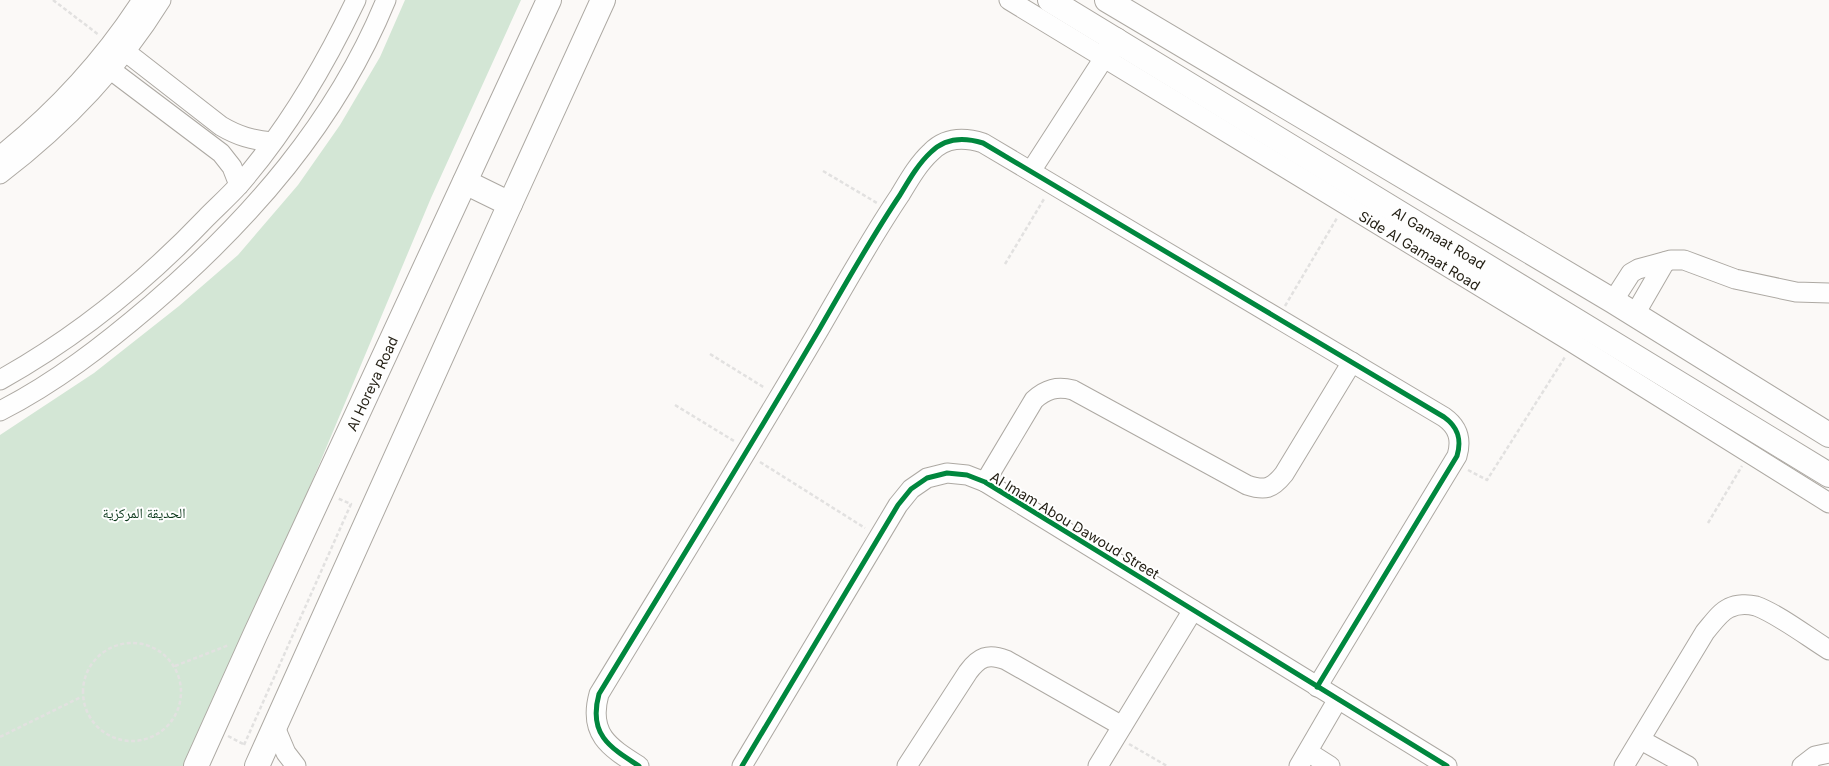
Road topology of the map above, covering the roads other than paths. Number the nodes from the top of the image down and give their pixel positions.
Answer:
1 (142, 0) edge
2 (161, 0) edge
3 (356, 0) edge
4 (386, 0) edge
5 (549, 0) edge
6 (603, 0) edge
7 (1009, 0) edge
8 (1050, 0) edge
9 (1107, 0) edge
10 (118, 48) junction
11 (1110, 49) junction
12 (111, 70) junction
13 (272, 142) junction
14 (0, 156) edge
15 (1031, 171) junction
16 (0, 174) edge
17 (465, 182) junction
18 (239, 185) junction
19 (510, 204) junction
20 (1666, 262) junction
21 (1829, 293) edge
22 (1613, 300) junction
23 (1635, 314) junction
24 (1582, 337) junction
25 (1352, 362) junction
26 (0, 380) edge
27 (0, 411) edge
28 (1829, 434) edge
29 (1829, 475) edge
30 (986, 482) junction
31 (1829, 503) edge
32 (1193, 610) junction
33 (1829, 650) edge
34 (1317, 687) junction
35 (1338, 699) junction
36 (275, 727) junction
37 (1119, 731) junction
38 (1641, 740) junction
39 (1829, 753) edge
40 (254, 755) edge
41 (1303, 759) edge
42 (196, 766) edge
43 (296, 766) edge
44 (639, 766) edge
45 (742, 766) edge
46 (908, 766) edge
47 (1098, 766) edge
48 (1330, 766) edge
49 (1447, 766) edge
50 (1624, 766) edge
51 (1688, 766) edge
52 (1802, 766) edge

1 - 10 street
2 - 10 street
3 - 13 street
4 - 27 street
5 - 17 main road, Al Horeya Road
6 - 19 main road
7 - 11 street, Side Al Gamaat Road
8 - 11 main road, Al Gamaat Road
9 - 22 main road
10 - 12 street
10 - 13 street
10 - 14 street
11 - 15 street
11 - 24 main road, Al Gamaat Road
11 - 24 street, Side Al Gamaat Road
12 - 16 street
12 - 18 street
13 - 18 street
15 - 25 street
15 - 44 street
17 - 19 main road
17 - 42 main road, Al Horeya Road
18 - 26 street
19 - 36 main road
20 - 21 street
20 - 22 street
20 - 23 street
22 - 23 main road
22 - 24 main road
23 - 28 main road
24 - 29 main road, Al Gamaat Road
24 - 31 street, Side Al Gamaat Road
25 - 30 street
25 - 34 street
30 - 32 street, Al Imam Abou Dawoud Street
30 - 45 street, Al Imam Abou Dawoud Street
32 - 34 street, Al Imam Abou Dawoud Street
32 - 37 street
33 - 38 street
34 - 35 street, Al Imam Abou Dawoud Street
35 - 41 street
35 - 49 street, Al Imam Abou Dawoud Street
36 - 40 main road
36 - 43 street
37 - 46 street
37 - 47 street
38 - 50 street
38 - 51 street
39 - 52 street
41 - 48 street

